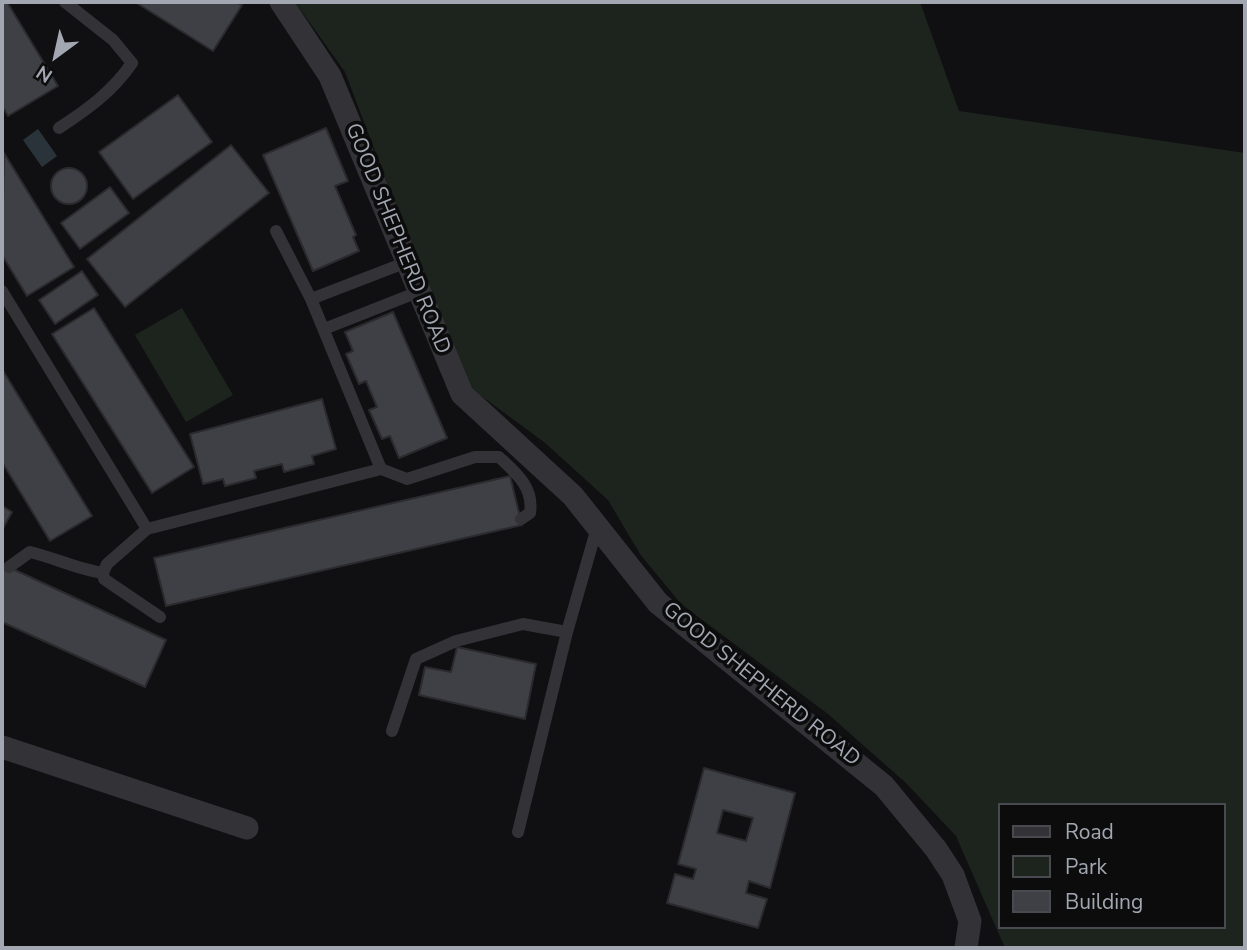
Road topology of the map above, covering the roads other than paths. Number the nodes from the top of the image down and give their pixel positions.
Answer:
1 (65, 2) edge
2 (281, 2) edge
3 (59, 128) dead end
4 (276, 231) dead end
5 (407, 262) junction
6 (2, 290) edge
7 (418, 292) junction
8 (311, 299) junction
9 (324, 329) junction
10 (381, 469) junction
11 (520, 519) dead end
12 (598, 524) junction
13 (146, 529) junction
14 (9, 567) dead end
15 (103, 573) junction
16 (160, 617) dead end
17 (567, 632) junction
18 (392, 731) dead end
19 (2, 747) edge
20 (247, 828) dead end
21 (518, 832) dead end
22 (966, 948) edge

1 - 3 lane
2 - 5 street, GOOD SHEPHERD ROAD
4 - 8 lane
5 - 7 street, GOOD SHEPHERD ROAD
5 - 8 lane
6 - 13 lane
7 - 9 lane
7 - 12 street, GOOD SHEPHERD ROAD
8 - 9 lane
9 - 10 lane
10 - 11 lane
10 - 13 lane
12 - 17 lane
12 - 22 street, GOOD SHEPHERD ROAD
13 - 15 lane
14 - 15 lane
15 - 16 lane
17 - 18 lane
17 - 21 lane
19 - 20 street

